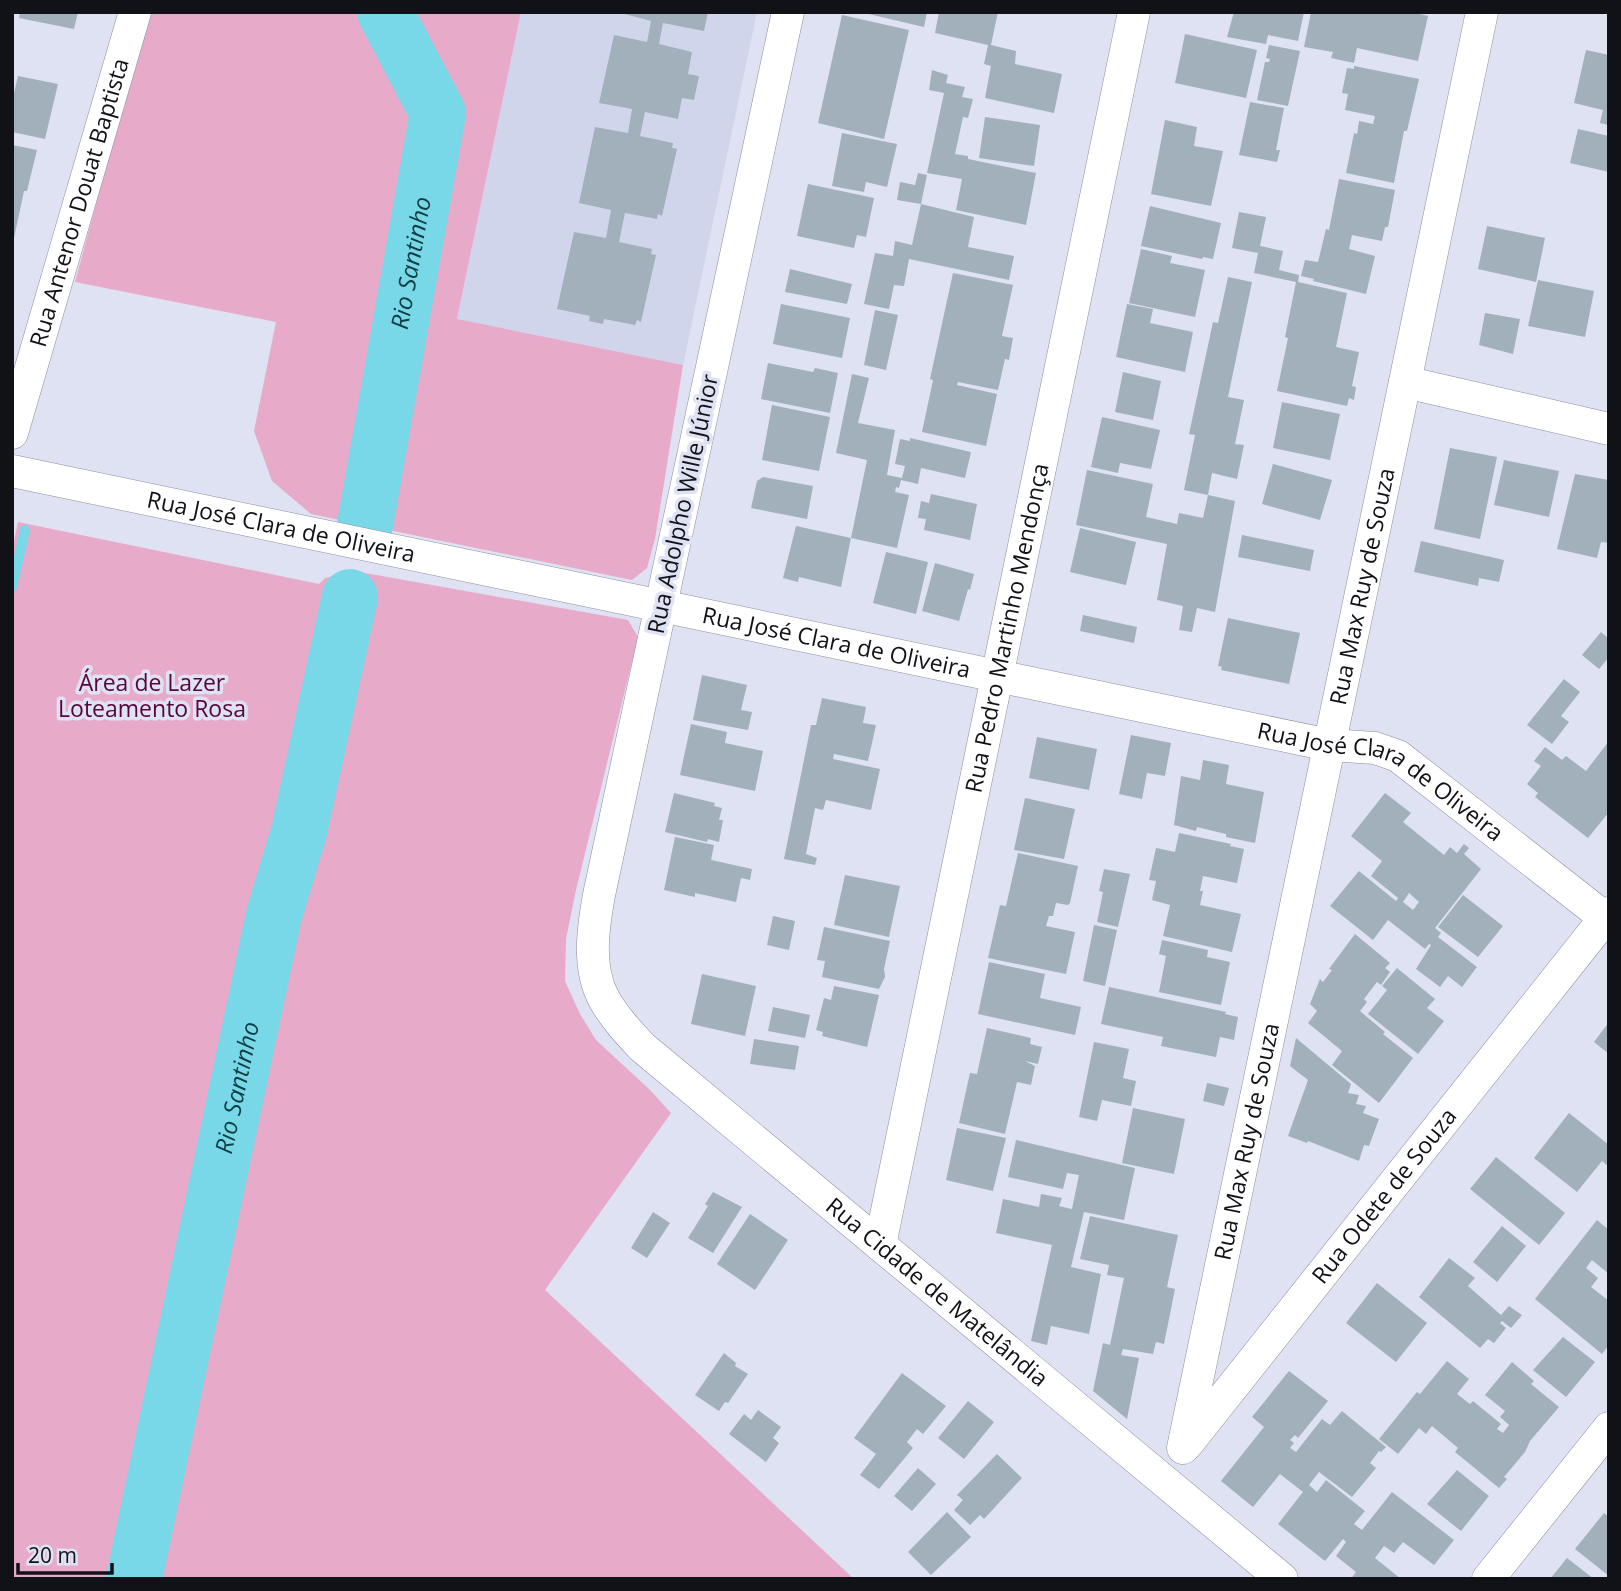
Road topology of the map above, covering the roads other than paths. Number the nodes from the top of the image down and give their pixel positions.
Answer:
1 (135, 12) edge
2 (788, 12) edge
3 (1134, 12) edge
4 (1482, 12) edge
5 (1405, 382) junction
6 (1609, 429) edge
7 (12, 433) edge
8 (12, 471) edge
9 (661, 606) junction
10 (997, 676) junction
11 (1329, 745) junction
12 (1607, 917) edge
13 (603, 997) joint
14 (880, 1245) junction
15 (1609, 1428) edge
16 (1183, 1448) junction
17 (1160, 1477) junction
18 (1282, 1579) edge
19 (1488, 1579) edge

1 - 7 street, Rua Antenor Douat Baptista
2 - 9 street, Rua Adolpho Wille Júnior
3 - 10 street, Rua Pedro Martinho Mendonça
4 - 5 street, Rua Max Ruy de Souza
5 - 6 street
5 - 11 street, Rua Max Ruy de Souza
8 - 9 street, Rua José Clara de Oliveira
9 - 10 street, Rua José Clara de Oliveira
9 - 13 street, Rua Adolpho Wille Júnior
10 - 11 street, Rua José Clara de Oliveira
10 - 14 street, Rua Pedro Martinho Mendonça
11 - 12 street, Rua José Clara de Oliveira
11 - 16 street, Rua Max Ruy de Souza
12 - 16 street, Rua Odete de Souza
13 - 14 street, Rua Cidade de Matelândia
14 - 17 street, Rua Cidade de Matelândia
15 - 19 street
16 - 17 street, Rua Odete de Souza
17 - 18 street, Rua Cidade de Matelândia

